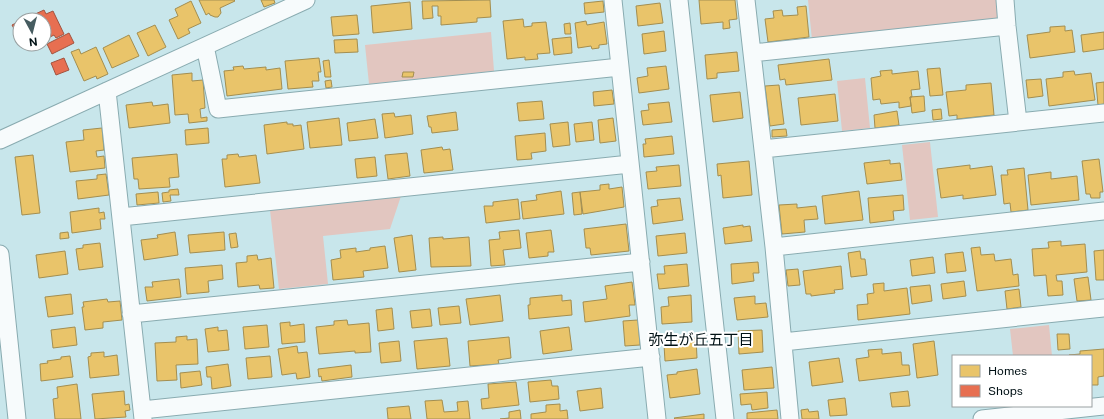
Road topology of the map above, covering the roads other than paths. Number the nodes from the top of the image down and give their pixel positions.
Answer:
1 (306, 0) edge
2 (613, 0) edge
3 (679, 0) edge
4 (746, 0) edge
5 (1005, 0) edge
6 (1007, 26) junction
7 (205, 46) junction
8 (752, 53) junction
9 (620, 67) junction
10 (107, 91) junction
11 (1104, 113) edge
12 (1018, 122) junction
13 (0, 140) edge
14 (763, 149) junction
15 (630, 164) junction
16 (1104, 211) edge
17 (121, 217) junction
18 (774, 247) junction
19 (0, 254) edge
20 (641, 262) junction
21 (1104, 308) edge
22 (131, 314) junction
23 (783, 342) junction
24 (651, 357) junction
25 (1104, 406) edge
26 (142, 414) edge
27 (17, 419) edge
28 (657, 419) edge
29 (725, 419) edge
30 (790, 419) edge
31 (982, 419) edge

1 - 7 street
2 - 9 street
3 - 29 street
4 - 8 street
5 - 6 street
6 - 8 street
6 - 12 street
7 - 9 street
7 - 10 street
8 - 14 street
9 - 15 street
10 - 13 street
10 - 17 street
11 - 12 street
12 - 14 street
14 - 18 street
15 - 17 street
15 - 20 street
16 - 18 street
17 - 22 street
18 - 23 street
19 - 27 street
20 - 22 street
20 - 24 street
21 - 23 street
22 - 26 street
23 - 30 street
24 - 26 street
24 - 28 street
25 - 31 street

